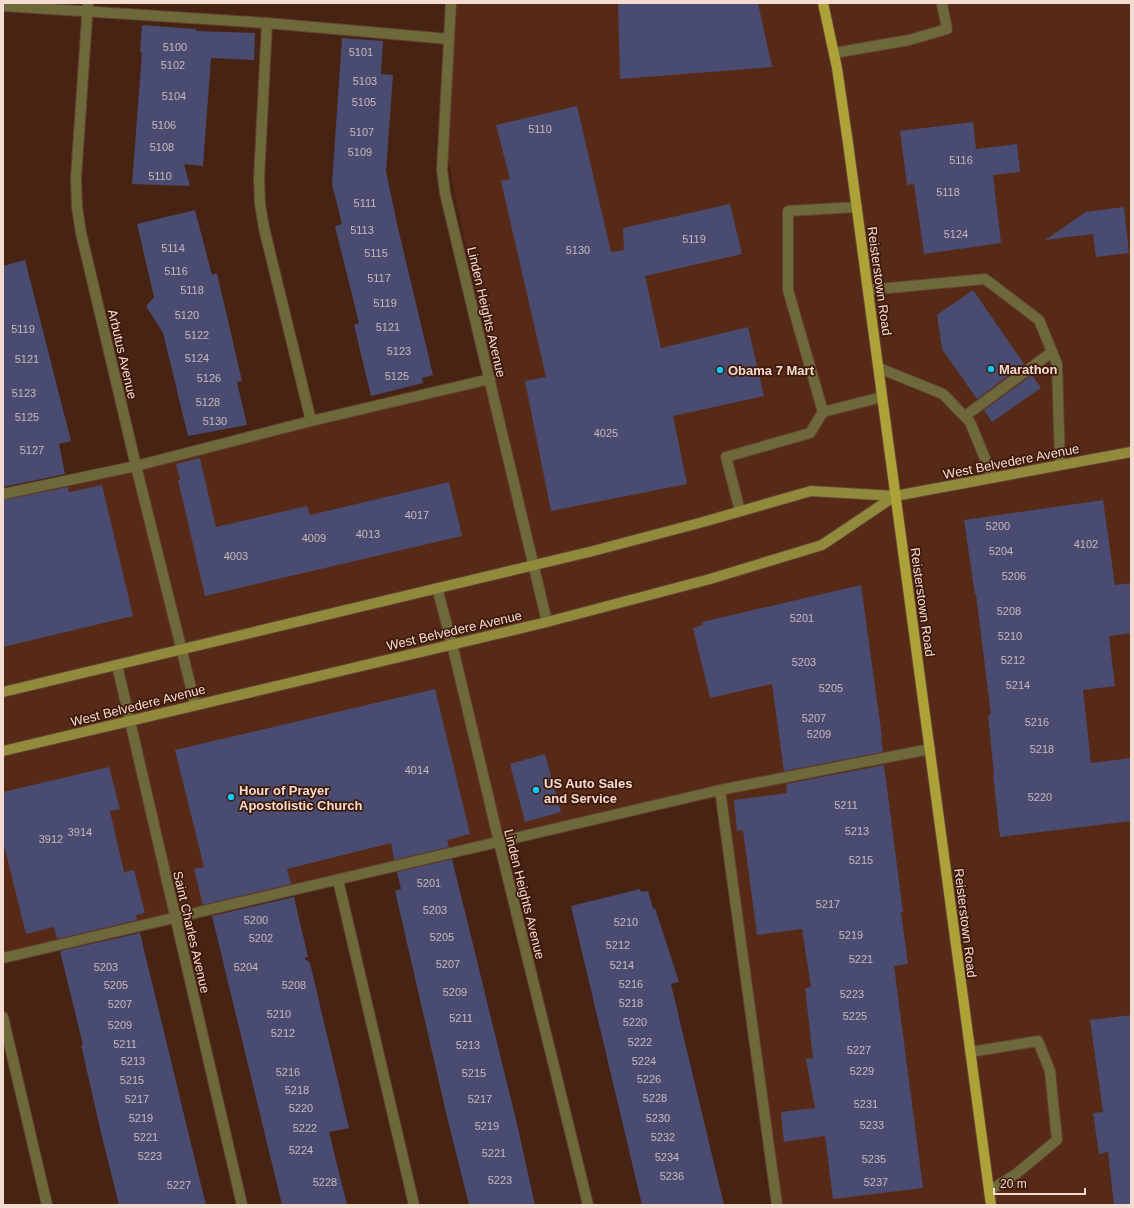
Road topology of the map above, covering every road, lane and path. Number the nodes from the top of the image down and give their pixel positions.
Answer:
1 (451, 3) edge
2 (823, 3) edge
3 (942, 4) dead end
4 (3, 6) edge
5 (88, 7) edge
6 (267, 23) junction
7 (449, 39) junction
8 (834, 53) junction
9 (857, 207) junction
10 (868, 290) junction
11 (1052, 352) junction
12 (878, 368) junction
13 (490, 379) junction
14 (882, 397) junction
15 (823, 412) junction
16 (965, 416) junction
17 (311, 421) junction
18 (1131, 452) edge
19 (1060, 465) junction
20 (136, 466) junction
21 (993, 478) junction
22 (3, 494) edge
23 (896, 496) junction
24 (740, 512) junction
25 (533, 565) junction
26 (437, 588) junction
27 (547, 622) junction
28 (452, 644) junction
29 (181, 650) junction
30 (117, 665) junction
31 (3, 692) edge
32 (195, 704) junction
33 (130, 721) junction
34 (930, 749) junction
35 (3, 751) edge
36 (720, 790) junction
37 (499, 842) junction
38 (338, 880) junction
39 (175, 918) junction
40 (3, 958) edge
41 (3, 1016) edge
42 (970, 1052) junction
43 (989, 1191) junction
44 (47, 1205) edge
45 (242, 1205) edge
46 (414, 1205) edge
47 (588, 1205) edge
48 (777, 1205) edge
49 (991, 1205) edge

1 - 7 street, Linden Heights Avenue
2 - 8 main road, Reisterstown Road
3 - 8 street
4 - 5 street
5 - 6 street
5 - 20 street, Arbutus Avenue
6 - 7 street
6 - 17 street
7 - 13 street, Linden Heights Avenue
8 - 9 main road, Reisterstown Road
9 - 10 main road, Reisterstown Road
9 - 15 street
10 - 11 street
10 - 12 main road, Reisterstown Road
11 - 16 street
11 - 19 street
12 - 14 main road, Reisterstown Road
12 - 16 street
13 - 17 street
13 - 25 street, Linden Heights Avenue
14 - 15 street
14 - 23 main road, Reisterstown Road
15 - 24 street
16 - 21 street
17 - 20 street
18 - 19 main road, West Belvedere Avenue
19 - 21 main road, West Belvedere Avenue
20 - 22 street
20 - 29 street, Arbutus Avenue
21 - 23 main road, West Belvedere Avenue
23 - 24 main road, West Belvedere Avenue
23 - 27 main road, West Belvedere Avenue
23 - 34 main road, Reisterstown Road
24 - 25 main road, West Belvedere Avenue
25 - 26 main road, West Belvedere Avenue
25 - 27 street, Linden Heights Avenue
26 - 28 street, Linden Heights Avenue
26 - 29 main road, West Belvedere Avenue
27 - 28 main road, West Belvedere Avenue
28 - 32 main road, West Belvedere Avenue
28 - 37 street, Linden Heights Avenue
29 - 30 main road, West Belvedere Avenue
29 - 32 street, Arbutus Avenue
30 - 31 main road, West Belvedere Avenue
30 - 33 street, Saint Charles Avenue
32 - 33 main road, West Belvedere Avenue
33 - 35 main road, West Belvedere Avenue
33 - 39 street, Saint Charles Avenue
34 - 36 street
34 - 42 main road, Reisterstown Road
36 - 37 street
36 - 48 street
37 - 38 street
37 - 47 street, Linden Heights Avenue
38 - 39 street
38 - 46 street
39 - 40 street
39 - 45 street, Saint Charles Avenue
41 - 44 street
42 - 43 main road, Reisterstown Road
42 - 43 street
43 - 49 main road, Reisterstown Road

